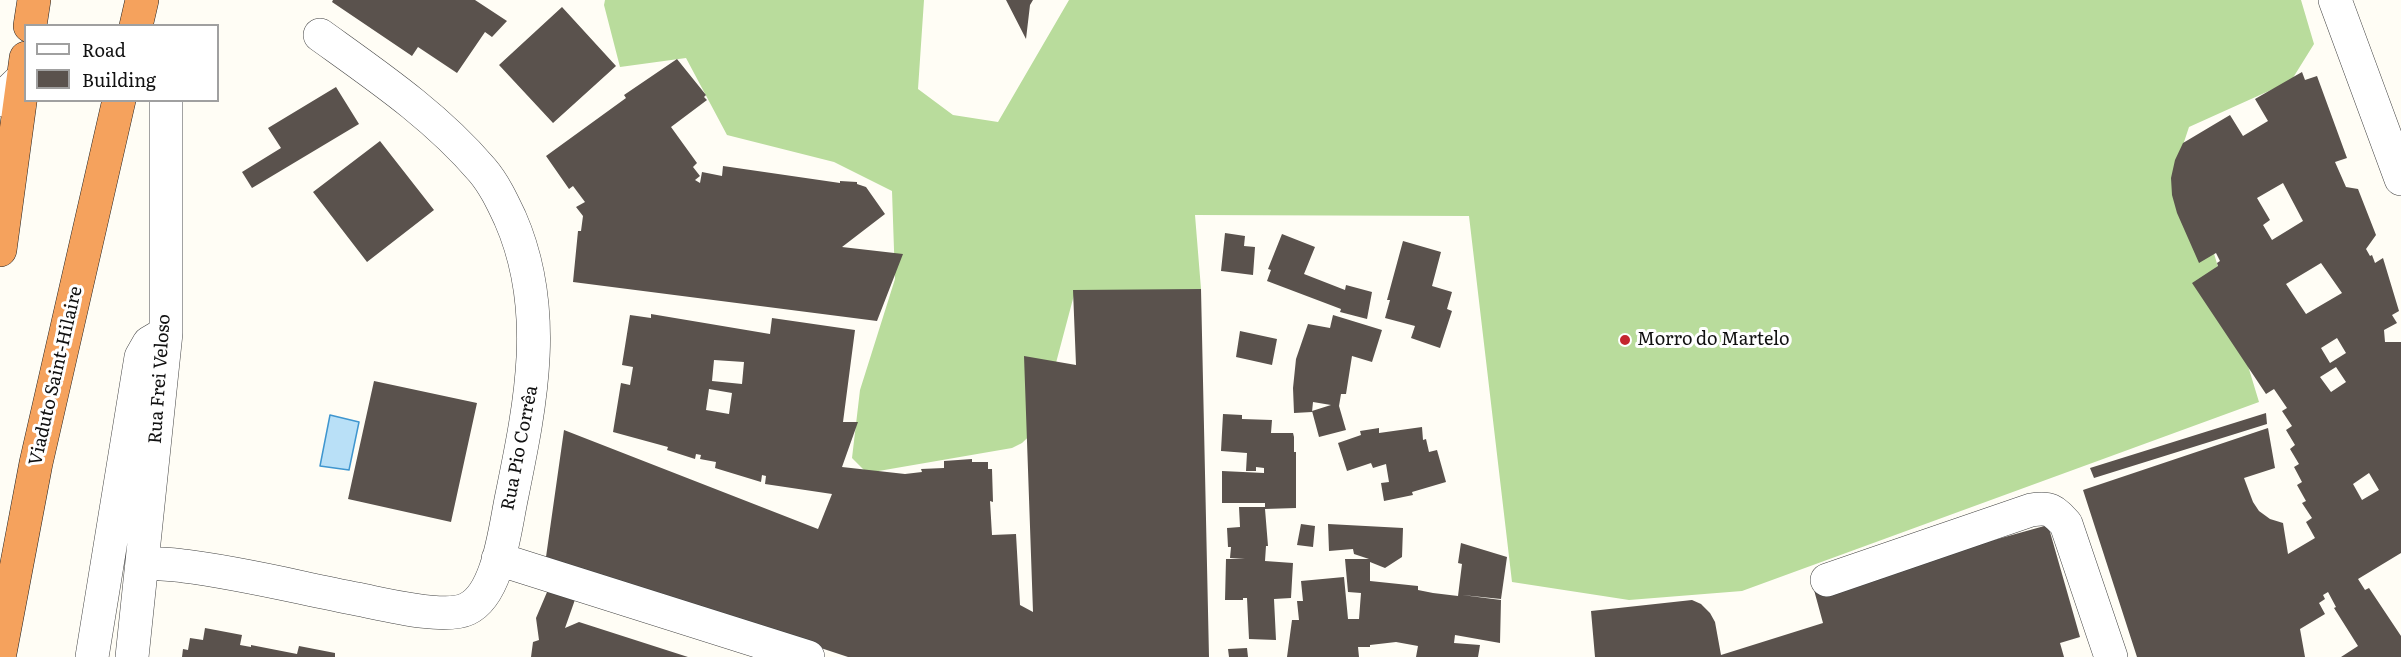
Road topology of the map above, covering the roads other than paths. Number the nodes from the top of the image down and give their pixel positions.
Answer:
1 (34, 0) edge
2 (142, 0) edge
3 (2335, 0) edge
4 (30, 24) edge
5 (136, 24) edge
6 (151, 24) edge
7 (320, 34) dead end
8 (16, 79) edge
9 (119, 102) edge
10 (166, 102) edge
11 (2401, 179) edge
12 (1, 250) edge
13 (166, 333) junction
14 (498, 559) junction
15 (144, 563) junction
16 (1827, 580) dead end
17 (0, 653) edge
18 (92, 657) edge
19 (132, 657) edge
20 (808, 657) edge
21 (2111, 657) edge

1 - 4 highway
2 - 5 highway
2 - 6 street
3 - 11 street
7 - 14 street, Rua Pio Corrêa
8 - 12 highway
9 - 17 highway, Viaduto Saint-Hilaire
10 - 13 street, Rua Frei Veloso
13 - 15 street, Rua Frei Veloso
13 - 18 street
14 - 15 street, Rua Pio Corrêa
14 - 20 street
15 - 19 street, Rua Frei Veloso
16 - 21 street

